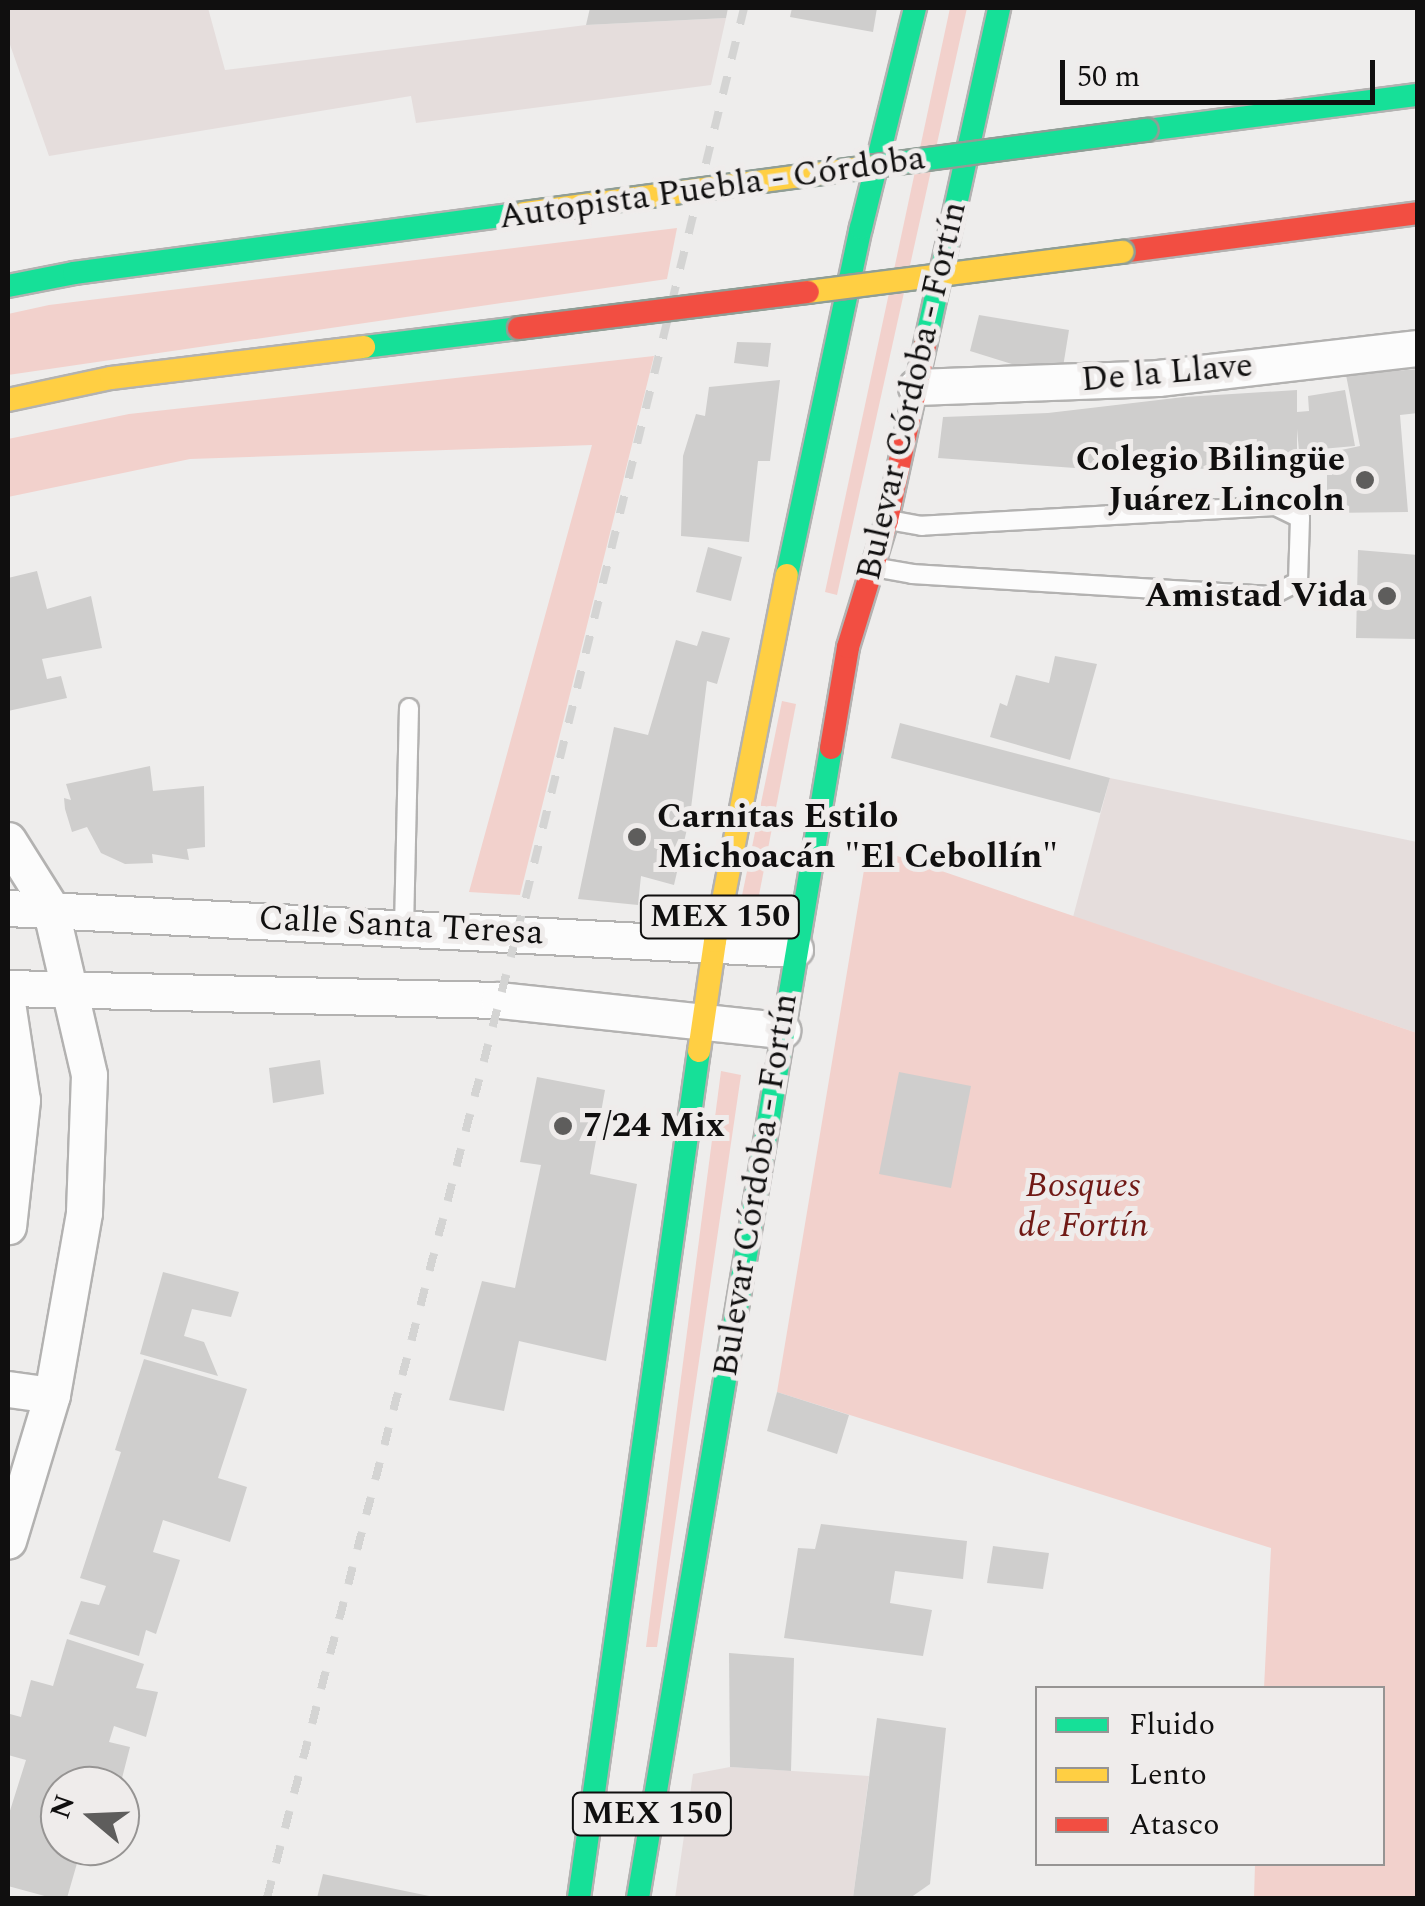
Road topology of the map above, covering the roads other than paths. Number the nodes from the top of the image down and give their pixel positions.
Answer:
1 (915, 8) edge
2 (999, 8) edge
3 (1418, 96) edge
4 (1418, 213) edge
5 (8, 286) edge
6 (1418, 348) edge
7 (916, 387) junction
8 (8, 400) edge
9 (887, 520) junction
10 (873, 567) junction
11 (409, 708) dead end
12 (8, 840) edge
13 (50, 907) junction
14 (8, 908) edge
15 (404, 928) junction
16 (715, 942) junction
17 (795, 948) junction
18 (8, 988) edge
19 (72, 988) junction
20 (8, 1009) edge
21 (704, 1019) junction
22 (782, 1030) junction
23 (8, 1226) edge
24 (8, 1389) edge
25 (52, 1395) junction
26 (8, 1542) edge
27 (579, 1898) edge
28 (638, 1898) edge

1 - 16 main road, Bulevar Córdoba - Fortín / MEX 150
2 - 7 main road, Bulevar Córdoba - Fortín / MEX 150
3 - 5 main road, Autopista Puebla - Córdoba, bridge
4 - 8 main road, bridge
6 - 7 street, De la Llave
7 - 9 main road, Bulevar Córdoba - Fortín / MEX 150
9 - 10 main road, Bulevar Córdoba - Fortín / MEX 150
9 - 10 lane
10 - 17 main road, Bulevar Córdoba - Fortín / MEX 150
11 - 15 lane
12 - 13 street
13 - 14 street, Calle Santa Teresa
13 - 15 street, Calle Santa Teresa
13 - 19 street
15 - 16 street, Calle Santa Teresa
16 - 17 street, Calle Santa Teresa
16 - 21 main road, Bulevar Córdoba - Fortín / MEX 150
17 - 22 main road, Bulevar Córdoba - Fortín / MEX 150
18 - 19 street, Calle Santa Teresa
19 - 21 street, Calle Santa Teresa
19 - 25 street
20 - 23 street
21 - 22 street, Calle Santa Teresa
21 - 27 main road, Bulevar Córdoba - Fortín / MEX 150
22 - 28 main road, Bulevar Córdoba - Fortín / MEX 150
24 - 25 street
25 - 26 street

